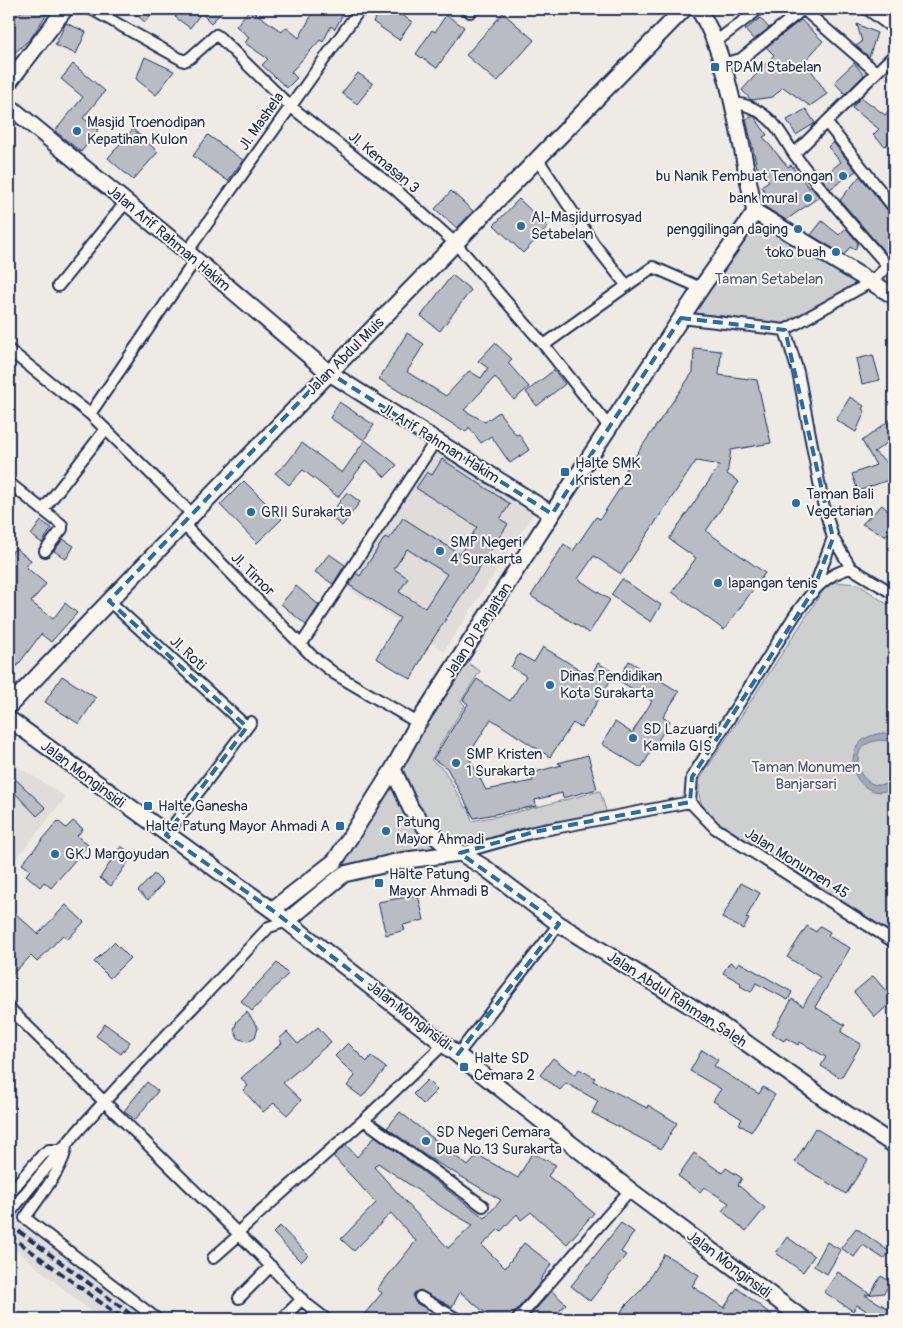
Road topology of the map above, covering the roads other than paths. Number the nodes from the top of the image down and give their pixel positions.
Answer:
1 (65, 9) edge
2 (90, 9) edge
3 (360, 9) edge
4 (684, 9) edge
5 (698, 9) edge
6 (759, 9) edge
7 (803, 9) edge
8 (867, 9) edge
9 (894, 29) edge
10 (714, 43) junction
11 (894, 55) edge
12 (721, 64) junction
13 (876, 72) junction
14 (9, 82) edge
15 (732, 104) junction
16 (9, 106) edge
17 (290, 106) junction
18 (826, 122) junction
19 (794, 154) junction
20 (536, 158) junction
21 (126, 202) junction
22 (894, 208) edge
23 (755, 212) junction
24 (456, 244) junction
25 (192, 255) junction
26 (891, 263) edge
27 (871, 282) junction
28 (58, 286) dead end
29 (627, 286) junction
30 (701, 288) junction
31 (894, 296) edge
32 (681, 318) junction
33 (785, 330) junction
34 (544, 346) junction
35 (9, 350) edge
36 (328, 372) junction
37 (90, 414) junction
38 (610, 428) junction
39 (105, 430) junction
40 (436, 440) junction
41 (9, 483) edge
42 (43, 510) junction
43 (552, 514) junction
44 (187, 519) junction
45 (833, 538) junction
46 (45, 552) dead end
47 (851, 568) junction
48 (812, 591) junction
49 (894, 594) edge
50 (109, 601) junction
51 (301, 645) junction
52 (9, 706) edge
53 (9, 719) edge
54 (418, 724) junction
55 (393, 769) junction
56 (690, 802) junction
57 (166, 835) junction
58 (460, 853) junction
59 (335, 861) junction
60 (344, 874) junction
61 (272, 910) junction
62 (286, 921) junction
63 (559, 924) junction
64 (269, 927) junction
65 (894, 942) edge
66 (9, 1008) edge
67 (445, 1044) junction
68 (458, 1054) junction
69 (103, 1103) junction
70 (364, 1120) junction
71 (894, 1145) edge
72 (63, 1147) junction
73 (630, 1190) junction
74 (9, 1193) edge
75 (483, 1206) dead end
76 (9, 1214) edge
77 (238, 1234) junction
78 (213, 1258) dead end
79 (271, 1266) junction
80 (420, 1297) dead end
81 (239, 1298) dead end
82 (302, 1299) junction
83 (157, 1319) edge
84 (282, 1319) edge
85 (326, 1319) edge
86 (457, 1319) edge
87 (518, 1319) edge
88 (803, 1319) edge

1 - 14 main road
2 - 17 street, Jl. Kemasan 3
3 - 17 street, Jl. Mashela
4 - 20 main road, Jalan Abdul Muis
5 - 10 main road
6 - 10 street
7 - 12 street
7 - 13 street
8 - 9 street
10 - 12 main road
11 - 13 street
12 - 15 main road
13 - 18 street
15 - 19 street
15 - 23 main road
16 - 21 main road, Jalan Arif Rahman Hakim
17 - 24 street, Jl. Kemasan 3
17 - 25 street, Jl. Mashela
18 - 19 street
18 - 22 street
19 - 26 street
20 - 24 main road, Jalan Abdul Muis
20 - 29 street
21 - 25 main road, Jalan Arif Rahman Hakim
21 - 28 street
23 - 27 main road
23 - 30 main road, Jalan DI Panjaitan
24 - 34 street, Jl. Kemasan 3
24 - 36 main road, Jalan Abdul Muis
25 - 36 main road, Jalan Arif Rahman Hakim
25 - 37 street, Jl. Mashela
26 - 27 street
27 - 31 main road
27 - 33 street
29 - 30 street
29 - 34 street
30 - 32 main road, Jalan DI Panjaitan
32 - 33 street
32 - 38 main road, Jalan DI Panjaitan
33 - 45 street
34 - 38 street, Jl. Kemasan 3
35 - 37 street, Jl. Timor
36 - 40 main road, Jl. Arif Rahman Hakim
36 - 44 main road, Jalan Abdul Muis
37 - 39 street, Jl. Timor
38 - 43 main road, Jalan DI Panjaitan
39 - 42 street
39 - 44 street, Jl. Timor
40 - 43 main road, Jl. Arif Rahman Hakim
40 - 51 street
41 - 42 street
42 - 46 street
43 - 54 main road, Jalan DI Panjaitan
44 - 50 main road, Jalan Abdul Muis
44 - 51 street, Jl. Timor
45 - 47 street
45 - 48 street
47 - 48 street
47 - 49 street
48 - 56 street
50 - 52 main road, Jalan Abdul Muis
50 - 57 street, Jl. Roti
51 - 54 street, Jl. Timor
53 - 57 main road, Jalan Monginsidi
54 - 55 main road, Jalan DI Panjaitan
55 - 58 main road, Jalan Abdul Rahman Saleh
55 - 59 main road, Jalan DI Panjaitan
56 - 58 street
56 - 65 street, Jalan Monumen 45
57 - 61 main road, Jalan Monginsidi
58 - 60 main road
58 - 63 main road, Jalan Abdul Rahman Saleh
59 - 60 main road
59 - 61 main road, Jalan DI Panjaitan
60 - 62 main road
61 - 62 main road, Jalan Monginsidi
61 - 64 street
62 - 64 street
62 - 67 main road, Jalan Monginsidi
63 - 68 street
63 - 71 main road, Jalan Abdul Rahman Saleh
64 - 69 street
66 - 69 street
67 - 68 main road, Jalan Monginsidi
67 - 70 street
68 - 73 main road, Jalan Monginsidi
69 - 72 street
69 - 77 street
70 - 75 street
70 - 77 street
72 - 74 street
72 - 76 street
72 - 83 street
73 - 87 street
73 - 88 main road, Jalan Monginsidi
77 - 78 street
77 - 79 street
79 - 81 street
79 - 82 street
80 - 86 street
82 - 84 street
82 - 85 street

